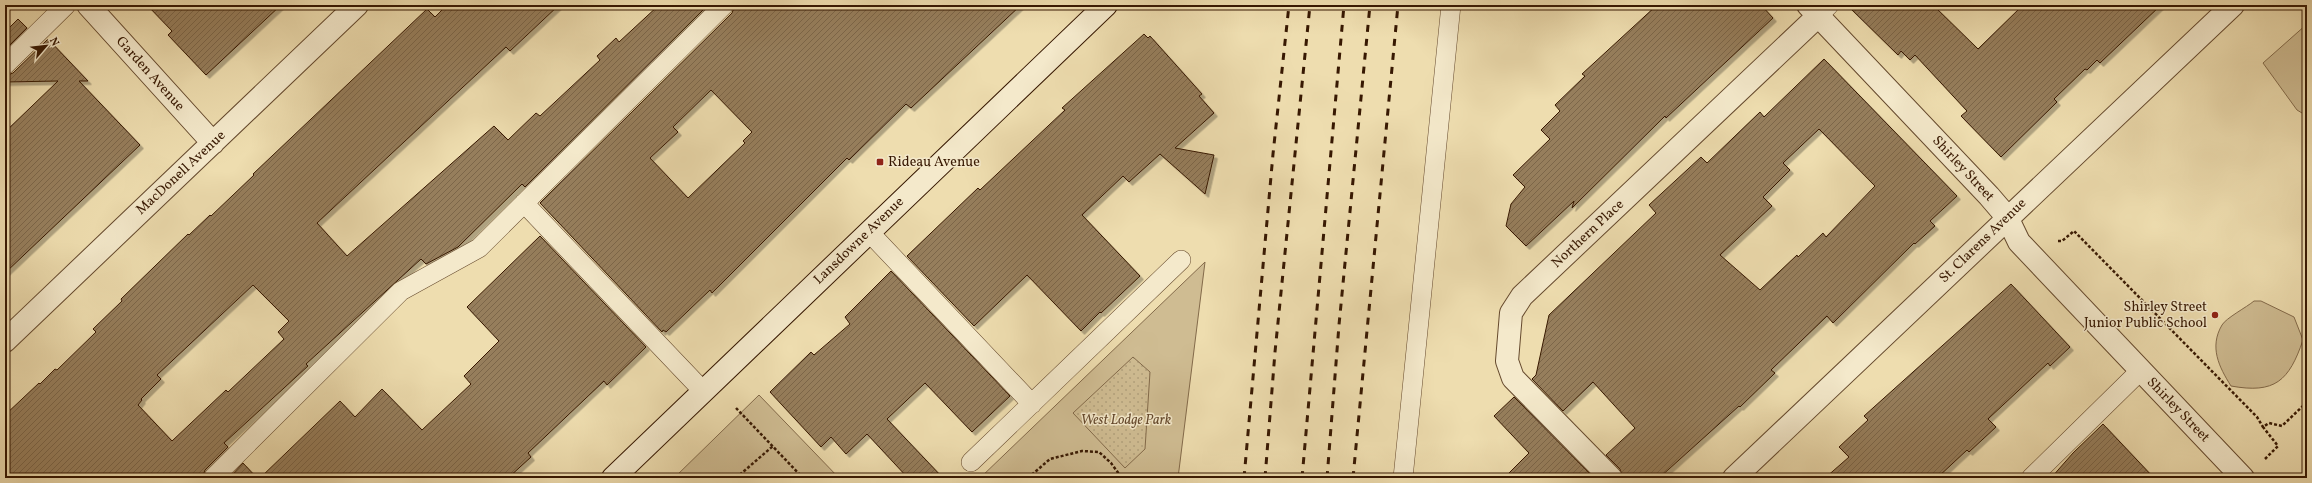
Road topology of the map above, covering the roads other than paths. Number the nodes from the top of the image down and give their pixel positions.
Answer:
1 (66, 5) edge
2 (88, 5) edge
3 (358, 5) edge
4 (724, 5) edge
5 (1106, 5) edge
6 (1451, 5) edge
7 (2233, 5) edge
8 (1818, 9) edge
9 (5, 65) edge
10 (213, 142) junction
11 (524, 203) junction
12 (2007, 217) junction
13 (869, 232) junction
14 (1181, 260) dead end
15 (5, 341) edge
16 (2140, 371) junction
17 (703, 391) junction
18 (1032, 404) junction
19 (972, 462) dead end
20 (2251, 471) edge
21 (213, 478) edge
22 (613, 478) edge
23 (1403, 478) edge
24 (1611, 478) edge
25 (1734, 478) edge
26 (2031, 478) edge

1 - 9 lane
2 - 10 street, Garden Avenue
3 - 10 street, MacDonell Avenue
4 - 11 lane
5 - 13 street, Lansdowne Avenue
6 - 23 lane
7 - 12 street, St. Clarens Avenue
8 - 12 street, Shirley Street
8 - 24 street, Northern Place
10 - 15 street, MacDonell Avenue
11 - 17 lane
11 - 21 lane
12 - 16 street, Shirley Street
12 - 25 street, St. Clarens Avenue
13 - 17 street, Lansdowne Avenue
13 - 18 lane
14 - 18 lane
16 - 20 street, Shirley Street
16 - 26 lane
17 - 22 street, Lansdowne Avenue
18 - 19 lane

